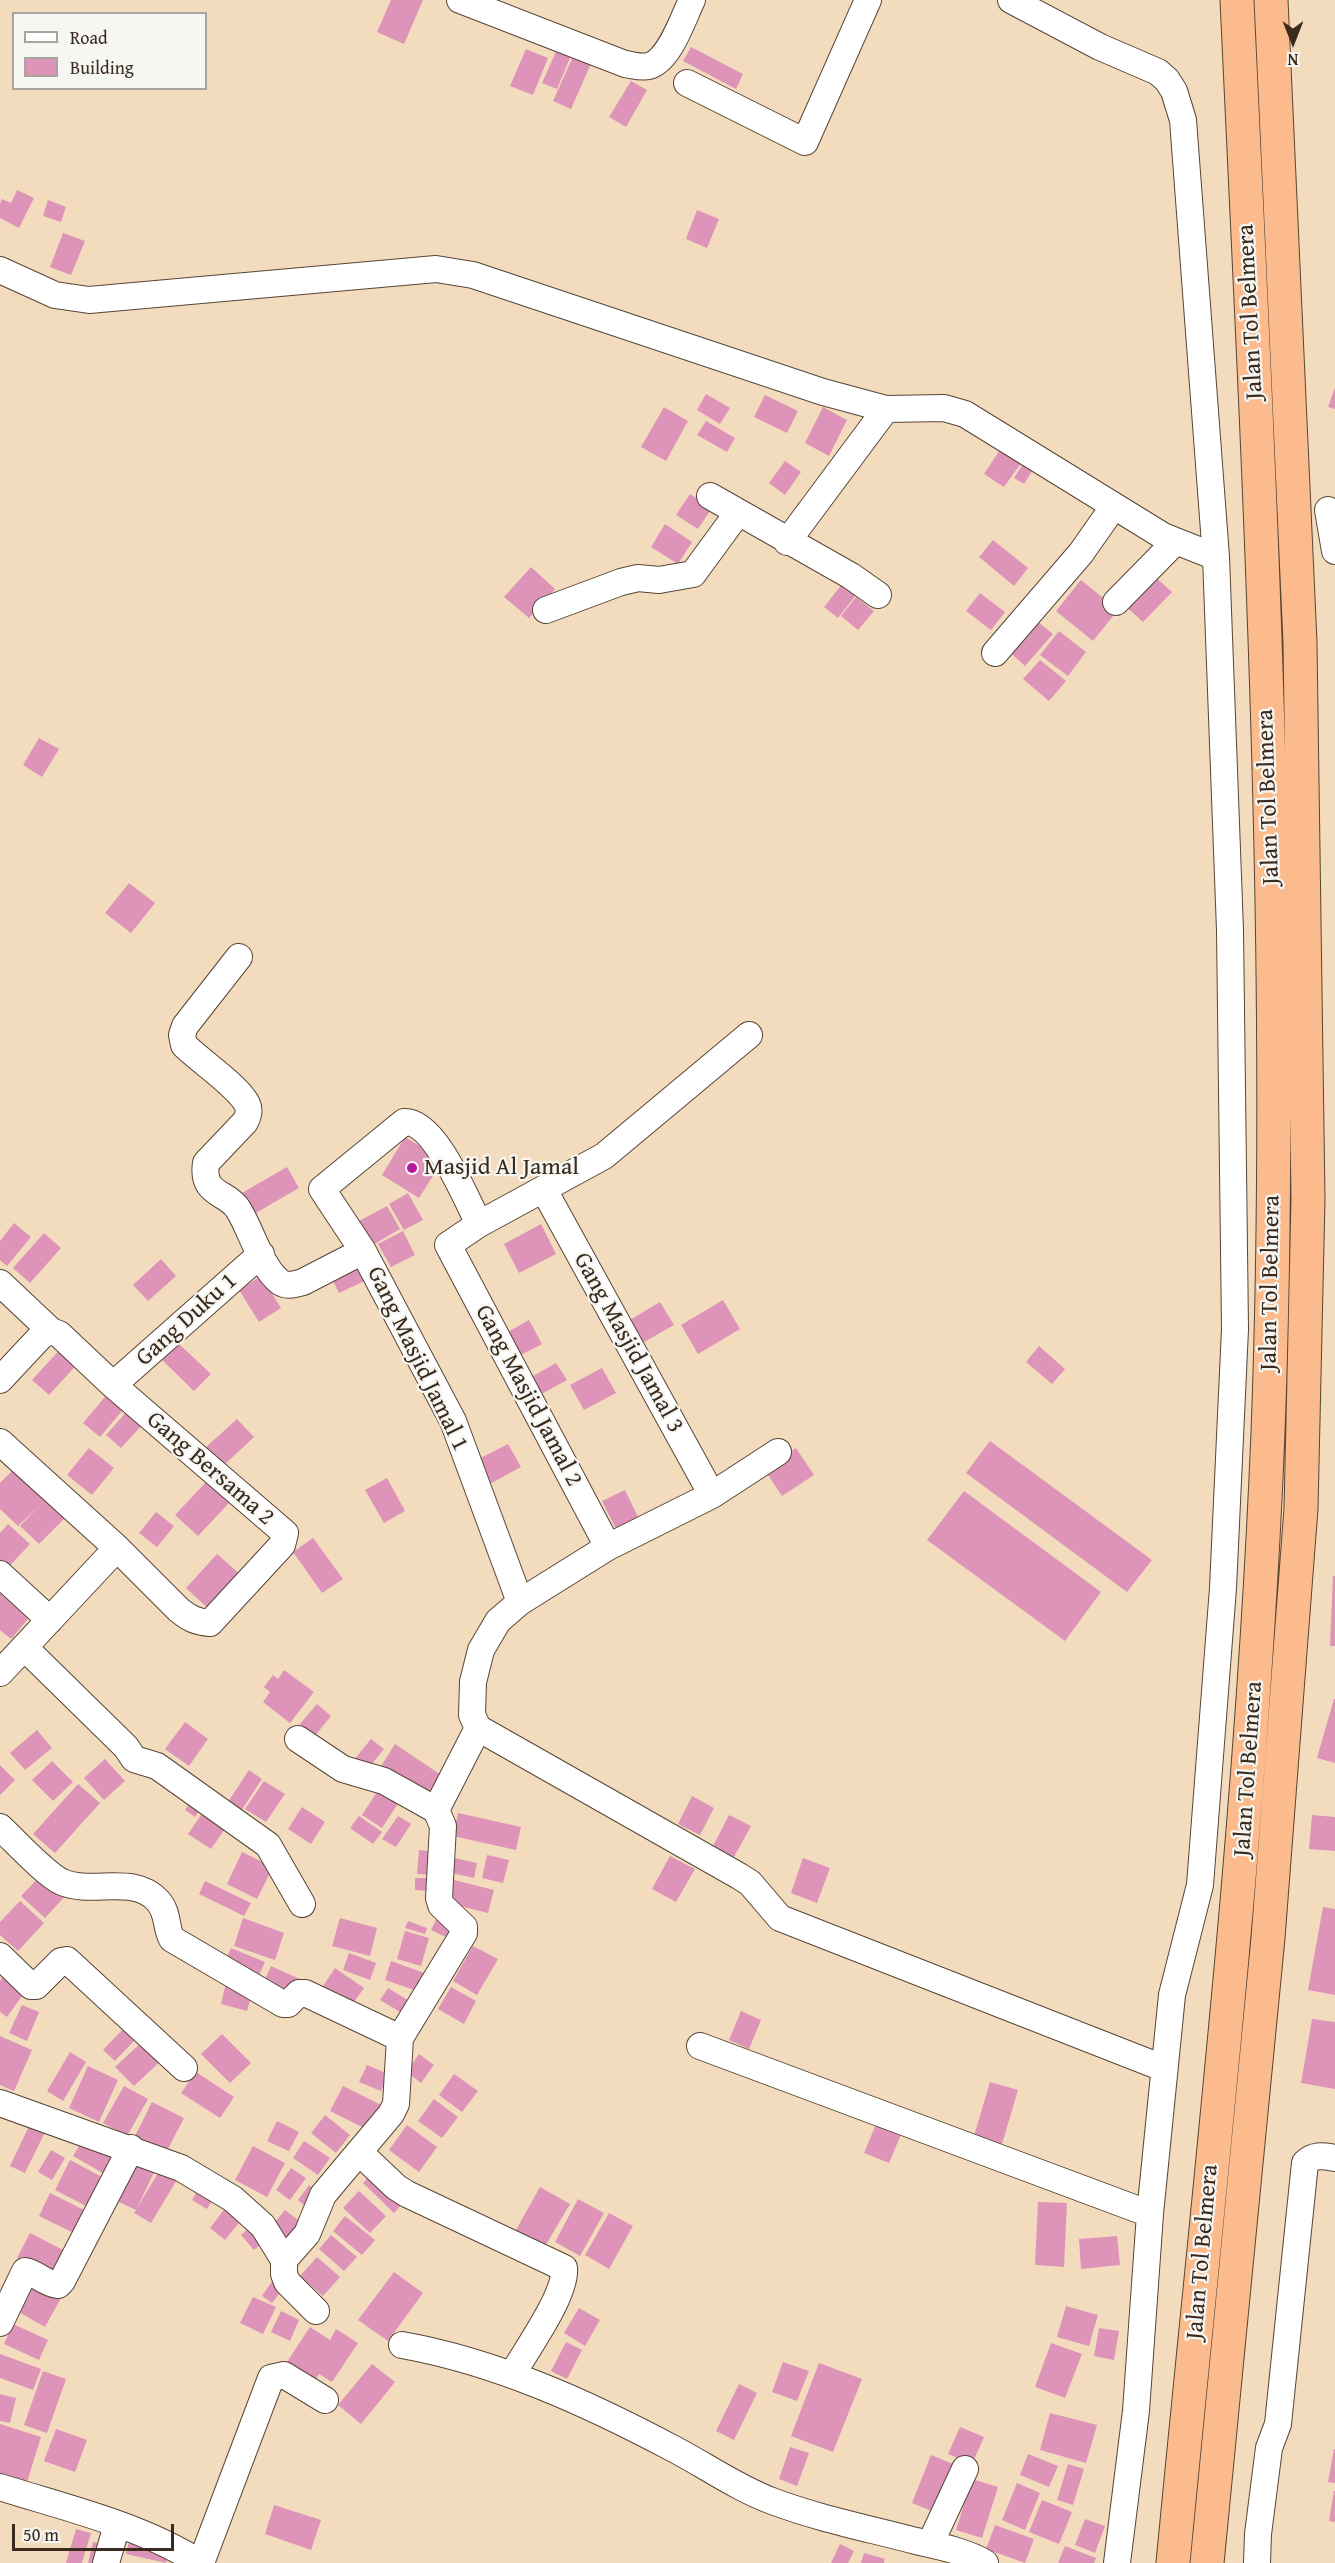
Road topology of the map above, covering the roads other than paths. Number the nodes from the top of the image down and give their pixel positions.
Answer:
1 (460, 0) edge
2 (692, 0) edge
3 (868, 0) edge
4 (1011, 0) edge
5 (1237, 0) edge
6 (1271, 0) edge
7 (499, 7) edge
8 (687, 83) dead end
9 (0, 270) edge
10 (886, 409) junction
11 (710, 496) dead end
12 (1114, 506) junction
13 (1328, 510) dead end
14 (737, 514) junction
15 (787, 542) junction
16 (1174, 542) junction
17 (1335, 551) edge
18 (1216, 557) junction
19 (878, 595) dead end
20 (1116, 602) dead end
21 (546, 610) dead end
22 (995, 653) dead end
23 (239, 957) dead end
24 (749, 1035) dead end
25 (544, 1190) junction
26 (479, 1224) junction
27 (363, 1251) junction
28 (261, 1254) junction
29 (0, 1282) edge
30 (51, 1331) junction
31 (0, 1380) edge
32 (113, 1385) junction
33 (0, 1442) edge
34 (778, 1452) dead end
35 (712, 1495) junction
36 (608, 1547) junction
37 (117, 1548) junction
38 (0, 1574) edge
39 (520, 1602) junction
40 (50, 1620) junction
41 (24, 1647) junction
42 (0, 1673) edge
43 (478, 1728) junction
44 (298, 1739) dead end
45 (436, 1810) junction
46 (3, 1835) edge
47 (302, 1904) dead end
48 (0, 1956) edge
49 (400, 2038) junction
50 (700, 2046) dead end
51 (184, 2068) dead end
52 (1163, 2068) junction
53 (0, 2103) edge
54 (132, 2148) junction
55 (359, 2152) junction
56 (1335, 2158) edge
57 (1150, 2214) junction
58 (284, 2260) junction
59 (316, 2311) dead end
60 (0, 2323) edge
61 (402, 2345) dead end
62 (512, 2375) junction
63 (325, 2400) dead end
64 (965, 2469) dead end
65 (0, 2487) edge
66 (117, 2525) junction
67 (930, 2544) junction
68 (106, 2563) edge
69 (200, 2563) edge
70 (985, 2563) edge
71 (1117, 2563) edge
72 (1173, 2563) edge
73 (1207, 2563) edge
74 (1257, 2563) edge

1 - 7 street
2 - 7 street
3 - 8 street
4 - 18 street
5 - 72 highway, Jalan Tol Belmera
6 - 73 highway, Jalan Tol Belmera
9 - 10 street
10 - 12 street
10 - 15 street
11 - 14 street
12 - 16 street
12 - 22 street
13 - 17 street
14 - 15 street
14 - 21 street
15 - 19 street
16 - 18 street
16 - 20 street
18 - 52 street
23 - 28 street
24 - 25 street
25 - 26 street
25 - 35 street, Gang Masjid Jamal 3
26 - 27 street, Gang Masjid Jamal 1
26 - 36 street, Gang Masjid Jamal 2
27 - 28 street
27 - 39 street, Gang Masjid Jamal 1
28 - 32 street, Gang Duku 1
29 - 30 street, Gang Bersama 2
30 - 31 street
30 - 32 street, Gang Bersama 2
32 - 37 street, Gang Bersama 2
33 - 37 street, Gang Bersama 2
34 - 35 street
35 - 36 street
36 - 39 street
37 - 40 street
38 - 40 street
39 - 43 street
40 - 41 street
41 - 42 street
41 - 47 street
43 - 45 street
43 - 52 street
44 - 45 street
45 - 49 street
46 - 49 street
48 - 51 street
49 - 55 street
50 - 57 street
52 - 57 street
53 - 54 street
54 - 58 street
54 - 60 street
55 - 58 street
55 - 62 street
56 - 74 street
57 - 71 street
58 - 59 street
61 - 62 street
62 - 67 street
63 - 69 street
64 - 67 street
65 - 66 street
66 - 68 street
66 - 69 street
67 - 70 street

